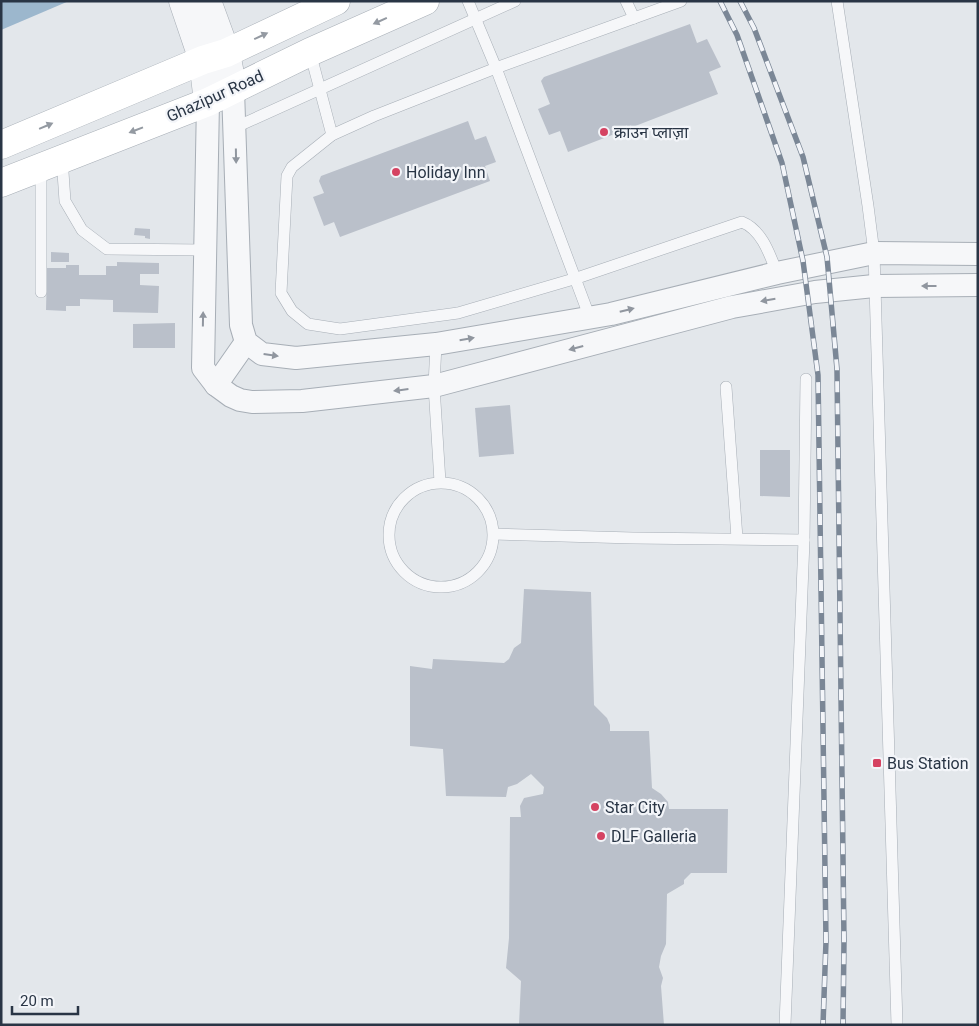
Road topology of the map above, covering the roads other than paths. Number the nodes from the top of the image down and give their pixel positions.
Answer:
1 (183, 1) edge
2 (207, 1) edge
3 (336, 1) edge
4 (425, 1) edge
5 (468, 1) edge
6 (515, 1) edge
7 (626, 1) edge
8 (681, 1) edge
9 (837, 1) edge
10 (634, 18) junction
11 (476, 19) junction
12 (211, 48) junction
13 (310, 52) junction
14 (496, 68) junction
15 (320, 89) junction
16 (234, 90) junction
17 (208, 102) junction
18 (236, 127) junction
19 (332, 135) junction
20 (1, 145) edge
21 (52, 162) junction
22 (1, 183) edge
23 (204, 250) junction
24 (874, 253) junction
25 (978, 254) edge
26 (778, 273) junction
27 (577, 278) junction
28 (978, 285) edge
29 (874, 286) junction
30 (41, 292) dead end
31 (590, 318) junction
32 (246, 342) junction
33 (436, 344) junction
34 (806, 379) dead end
35 (216, 385) junction
36 (434, 386) junction
37 (726, 387) dead end
38 (440, 482) junction
39 (494, 534) junction
40 (737, 538) junction
41 (804, 540) junction
42 (785, 1025) edge
43 (897, 1025) edge

1 - 12 street
2 - 12 street
12 -> 3 main road
4 -> 13 main road, Ghazipur Road
5 - 11 lane
6 - 11 lane
7 - 10 lane
8 - 10 lane
9 - 24 lane
10 - 14 lane
11 - 14 lane
11 - 15 lane
12 - 16 street
12 - 17 street
20 -> 12 main road
13 - 15 lane
13 - 16 main road, Ghazipur Road
14 - 19 lane
14 - 27 lane
15 - 18 lane
15 - 19 lane
16 - 17 main road, Ghazipur Road
16 - 18 street
17 -> 21 main road, Ghazipur Road
17 - 23 street
18 -> 32 street
19 - 27 lane
21 - 22 main road, Ghazipur Road
21 - 23 lane
21 - 30 lane
35 -> 23 street
24 - 25 street
24 - 26 street
24 - 29 lane
26 - 27 lane
31 -> 26 street
27 - 31 lane
28 -> 29 street
29 -> 36 street
29 - 43 lane
33 -> 31 street
32 -> 33 street
32 - 35 street
33 - 36 lane
34 - 41 lane
36 -> 35 street
36 - 38 lane
37 - 40 lane
38 - 39 lane
38 - 39 lane
39 - 40 lane
40 - 41 lane
41 - 42 lane

